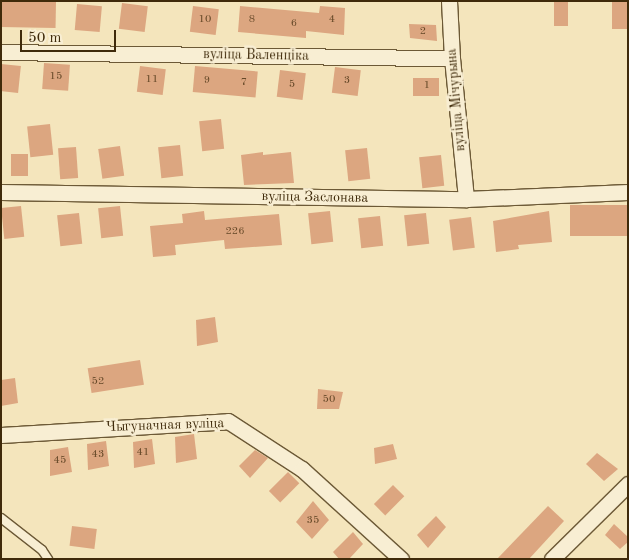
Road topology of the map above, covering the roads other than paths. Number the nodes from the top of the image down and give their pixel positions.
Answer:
1 (450, 1) edge
2 (1, 52) edge
3 (452, 58) junction
4 (1, 192) edge
5 (628, 192) edge
6 (466, 199) junction
7 (1, 434) edge
8 (628, 484) edge
9 (1, 518) edge
10 (48, 559) edge
11 (402, 559) edge
12 (552, 559) edge

1 - 3 street, вуліца Мічурына
2 - 3 street, вуліца Валенціка
3 - 6 street, вуліца Мічурына
4 - 6 street, вуліца Заслонава
5 - 6 street, вуліца Заслонава
7 - 11 street, Чыгуначная вуліца
8 - 12 street
9 - 10 lane

